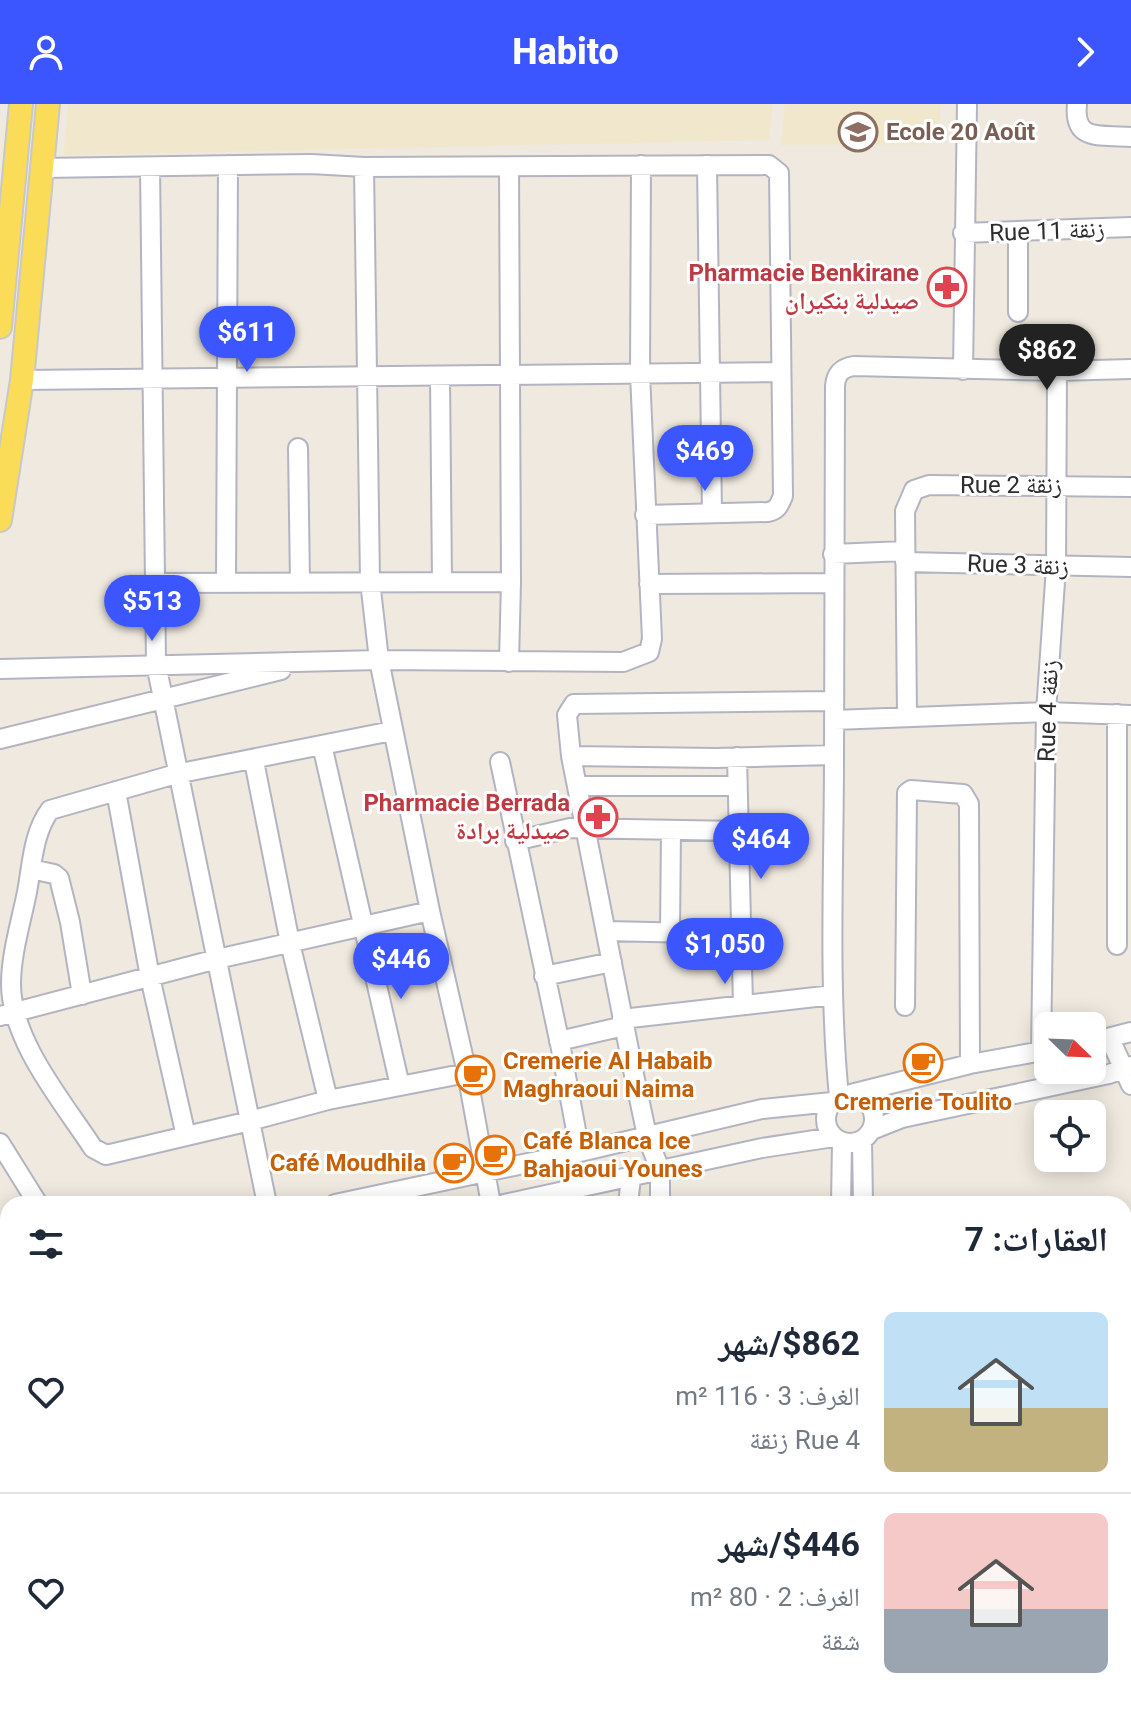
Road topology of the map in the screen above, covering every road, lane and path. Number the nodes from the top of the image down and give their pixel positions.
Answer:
1 (21, 104) edge
2 (48, 104) edge
3 (967, 104) edge
4 (1077, 104) edge
5 (1131, 137) edge
6 (228, 165) junction
7 (641, 165) junction
8 (707, 165) junction
9 (150, 167) junction
10 (364, 167) junction
11 (509, 167) junction
12 (43, 168) junction
13 (1131, 227) edge
14 (963, 233) junction
15 (1018, 233) junction
16 (1018, 312) dead end
17 (0, 327) edge
18 (1131, 369) edge
19 (963, 370) junction
20 (1057, 371) junction
21 (781, 372) junction
22 (711, 373) junction
23 (640, 374) junction
24 (509, 376) junction
25 (366, 377) junction
26 (440, 377) junction
27 (154, 378) junction
28 (226, 378) junction
29 (22, 380) junction
30 (298, 448) dead end
31 (1057, 485) junction
32 (1131, 487) edge
33 (712, 513) junction
34 (645, 515) junction
35 (0, 520) edge
36 (833, 554) junction
37 (904, 556) junction
38 (1056, 567) junction
39 (1131, 567) edge
40 (370, 581) junction
41 (442, 581) junction
42 (226, 582) junction
43 (300, 582) junction
44 (511, 582) junction
45 (156, 583) junction
46 (833, 583) junction
47 (649, 584) junction
48 (379, 660) junction
49 (509, 662) junction
50 (305, 663) junction
51 (156, 664) junction
52 (0, 669) edge
53 (162, 701) junction
54 (834, 711) junction
55 (1046, 712) junction
56 (907, 715) junction
57 (1124, 715) edge
58 (392, 731) junction
59 (0, 739) edge
60 (322, 745) junction
61 (834, 755) junction
62 (571, 756) junction
63 (737, 757) junction
64 (254, 761) junction
65 (500, 762) dead end
66 (176, 774) junction
67 (577, 786) junction
68 (736, 786) junction
69 (116, 791) junction
70 (585, 830) junction
71 (671, 830) junction
72 (738, 831) junction
73 (515, 841) junction
74 (31, 869) junction
75 (430, 911) junction
76 (362, 925) junction
77 (606, 931) junction
78 (670, 932) junction
79 (740, 934) junction
80 (290, 943) junction
81 (1117, 945) dead end
82 (217, 959) junction
83 (612, 962) junction
84 (544, 976) junction
85 (150, 977) junction
86 (82, 995) junction
87 (833, 995) junction
88 (743, 1005) junction
89 (905, 1006) dead end
90 (1045, 1012) edge
91 (7, 1014) edge
92 (623, 1022) junction
93 (1131, 1032) edge
94 (1106, 1039) edge
95 (559, 1041) junction
96 (1106, 1046) edge
97 (1034, 1053) edge
98 (970, 1064) junction
99 (467, 1073) junction
100 (1129, 1073) edge
101 (400, 1086) junction
102 (841, 1098) junction
103 (328, 1100) junction
104 (250, 1121) junction
105 (867, 1135) junction
106 (186, 1136) junction
107 (647, 1136) junction
108 (838, 1139) junction
109 (0, 1143) edge
110 (580, 1152) junction
111 (660, 1170) junction
112 (484, 1173) junction
113 (631, 1178) junction
114 (33, 1196) edge
115 (265, 1196) edge
116 (373, 1196) edge
117 (489, 1196) edge
118 (543, 1196) edge
119 (629, 1196) edge
120 (660, 1196) edge
121 (841, 1196) edge
122 (863, 1196) edge

1 - 17 main road
2 - 12 main road
3 - 14 street
4 - 5 street
6 - 9 street
6 - 10 street
6 - 28 street
7 - 8 street
7 - 11 street
7 - 23 street
8 - 21 street
8 - 22 street
9 - 12 street
9 - 27 street
10 - 11 street
10 - 25 street
11 - 24 street
12 - 29 main road
13 - 15 street, Rue 11 زنقة
14 - 15 street, Rue 11 زنقة
14 - 19 street
15 - 16 street
18 - 20 street
19 - 20 street
19 - 36 street
20 - 31 street, Rue 4 زنقة
21 - 22 street
21 - 33 street
22 - 23 street
22 - 33 street
23 - 24 street
23 - 34 street
24 - 26 street
24 - 44 street
25 - 26 street
25 - 28 street
25 - 40 street
26 - 41 street
27 - 28 street
27 - 29 street
27 - 45 street
28 - 42 street
29 - 35 main road
30 - 43 street
31 - 32 street, Rue 2 زنقة
31 - 37 street, Rue 2 زنقة
31 - 38 street, Rue 4 زنقة
33 - 34 street
34 - 47 street
36 - 37 street, Rue 3 زنقة
36 - 46 street
37 - 38 street, Rue 3 زنقة
37 - 56 street
38 - 39 street, Rue 3 زنقة
38 - 55 street, Rue 4 زنقة
40 - 41 street
40 - 43 street
40 - 48 street
41 - 44 street
42 - 43 street
42 - 45 street
44 - 49 street
45 - 51 street
46 - 47 street
46 - 54 street
47 - 49 street
48 - 49 street
48 - 50 street
48 - 58 street
50 - 51 street
50 - 53 street
51 - 52 street
51 - 53 street
53 - 59 street
53 - 66 street
54 - 56 street
54 - 61 street
54 - 62 street
55 - 56 street
55 - 57 street
55 - 90 street, Rue 4 زنقة
57 - 81 street
58 - 60 street
58 - 75 street
60 - 64 street
60 - 76 street
61 - 63 street
61 - 87 street
62 - 63 street
62 - 67 street
63 - 68 street
64 - 66 street
64 - 80 street
65 - 73 street
66 - 69 street
66 - 82 street
67 - 68 street
67 - 70 street
68 - 72 street
69 - 74 street
69 - 85 street
70 - 71 street
70 - 73 street
70 - 77 street
71 - 72 street
71 - 78 street
72 - 79 street
73 - 84 street
74 - 86 street
74 - 91 street
75 - 76 street
75 - 99 street
76 - 80 street
76 - 101 street
77 - 78 street
77 - 83 street
78 - 79 street
79 - 88 street
80 - 82 street
80 - 103 street
82 - 85 street
82 - 104 street
83 - 84 street
83 - 92 street
84 - 95 street
85 - 86 street
85 - 106 street
86 - 91 street
87 - 88 street
87 - 102 street
88 - 92 street
89 - 98 street
91 - 106 street
92 - 95 street
92 - 107 street
93 - 94 street
95 - 110 street
96 - 100 street
97 - 98 street
98 - 102 street
99 - 101 street
99 - 112 street
100 - 105 street
101 - 103 street
102 - 105 street
102 - 107 street
102 - 108 street
103 - 104 street
104 - 106 street
104 - 115 street
105 - 108 street
105 - 122 street
107 - 110 street
107 - 111 street
108 - 111 street
108 - 121 street
109 - 114 street
110 - 112 street
111 - 113 street
111 - 120 street
112 - 116 street
112 - 117 street
113 - 118 street
113 - 119 street

